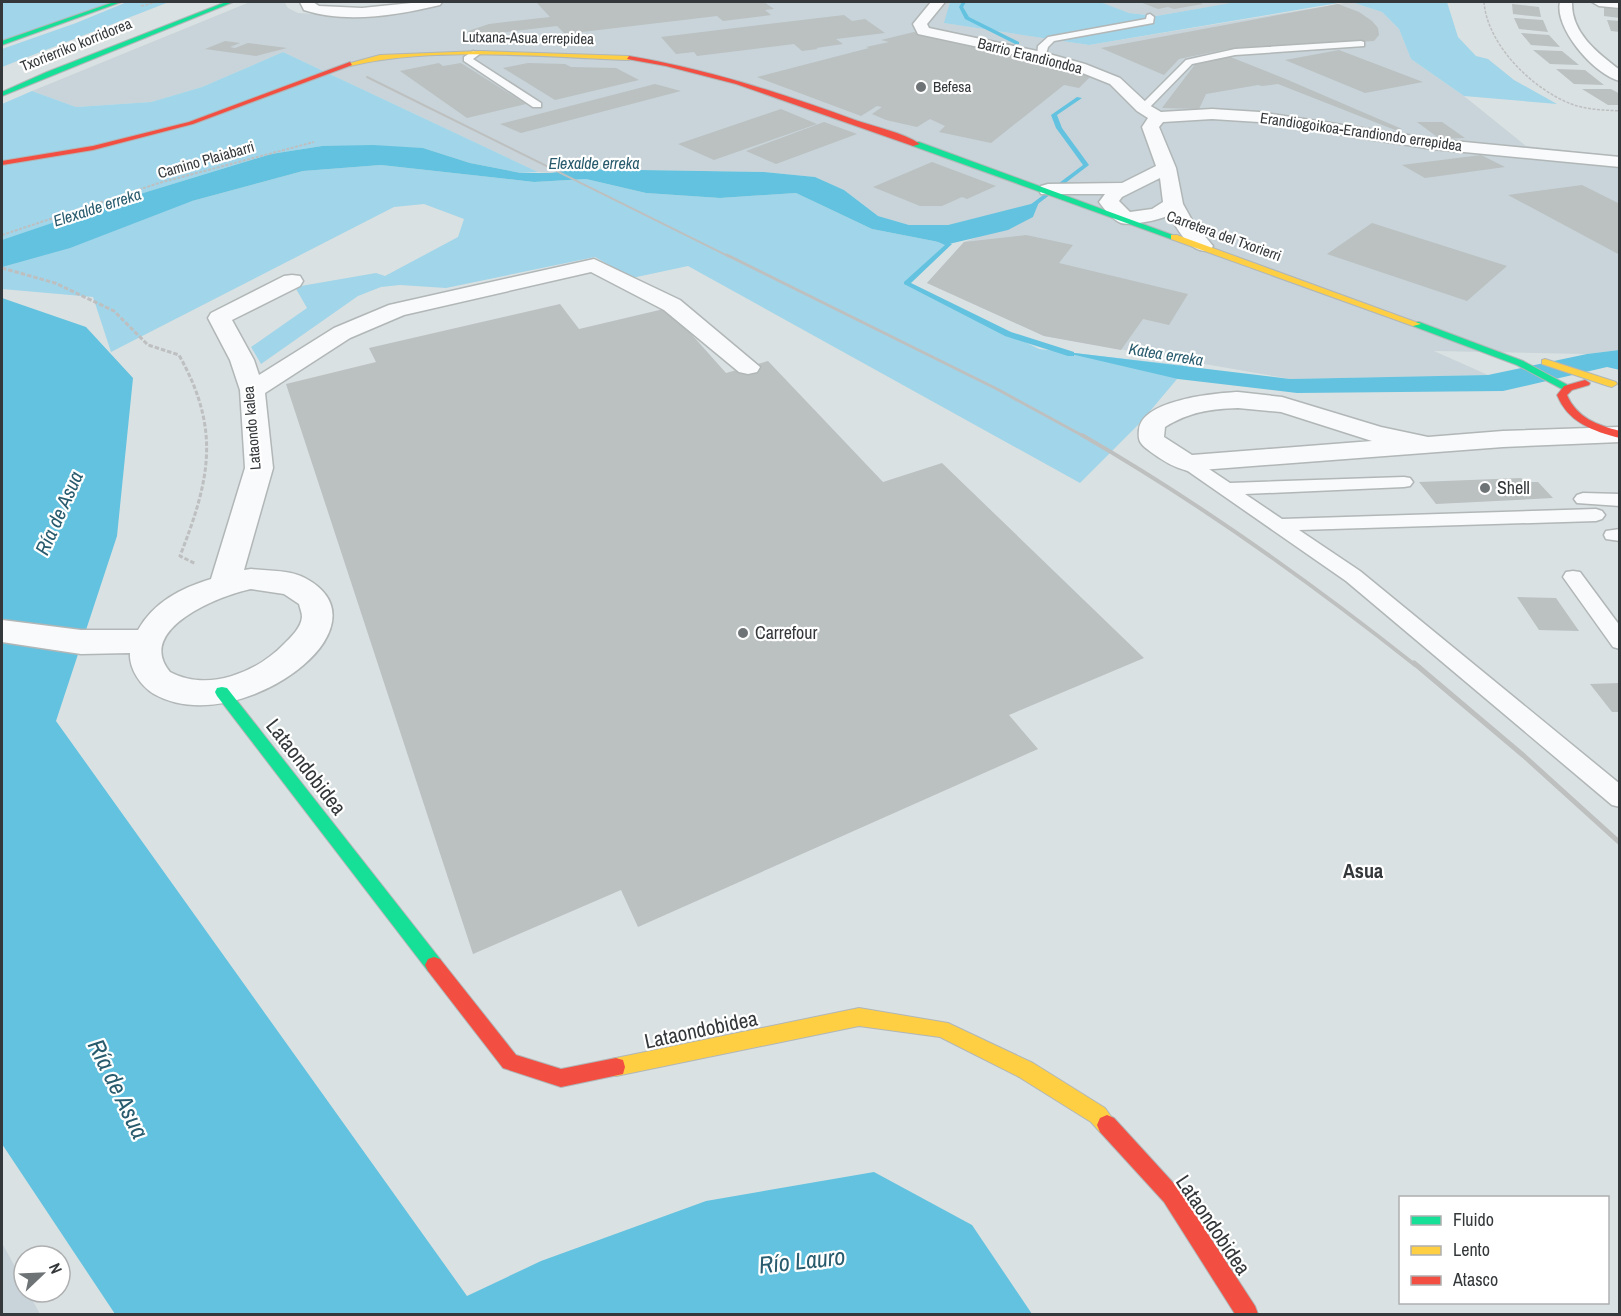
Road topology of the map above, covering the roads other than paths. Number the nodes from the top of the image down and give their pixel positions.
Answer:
1 (118, 2) edge
2 (230, 2) edge
3 (307, 2) edge
4 (435, 2) edge
5 (938, 2) edge
6 (1566, 2) edge
7 (1599, 2) edge
8 (1620, 4) edge
9 (1150, 17) dead end
10 (2, 43) edge
11 (1361, 44) dead end
12 (476, 53) junction
13 (1042, 56) junction
14 (1620, 77) edge
15 (2, 94) edge
16 (537, 105) dead end
17 (1143, 108) junction
18 (1158, 117) junction
19 (1620, 162) edge
20 (2, 163) edge
21 (1167, 168) junction
22 (1127, 188) junction
23 (1048, 190) junction
24 (1173, 204) junction
25 (1125, 218) junction
26 (1203, 246) junction
27 (292, 281) dead end
28 (1389, 314) junction
29 (342, 333) junction
30 (369, 348) dead end
31 (748, 366) dead end
32 (1616, 385) edge
33 (252, 390) junction
34 (1566, 396) junction
35 (1619, 435) edge
36 (1524, 438) junction
37 (1425, 444) junction
38 (1188, 464) junction
39 (1404, 482) dead end
40 (1224, 489) junction
41 (1583, 499) dead end
42 (1620, 500) edge
43 (1596, 515) dead end
44 (1278, 525) junction
45 (211, 575) junction
46 (1573, 577) dead end
47 (2, 631) edge
48 (148, 640) junction
49 (1620, 642) edge
50 (222, 692) junction
51 (1620, 798) edge
52 (1247, 1314) edge

1 - 10 main road
2 - 15 main road, Txorierriko korridorea
3 - 4 street
5 - 13 street, Barrio Erandiondoa
6 - 14 street
7 - 8 street
9 - 13 lane
11 - 17 lane
12 - 16 lane
12 - 20 main road, Lutxana-Asua errepidea
12 - 23 main road, Lutxana-Asua errepidea
13 - 17 street, Barrio Erandiondoa
17 - 18 street, Barrio Erandiondoa
18 - 19 street, Erandiogoikoa-Erandiondo errepidea
18 - 21 street
21 - 22 street
21 - 24 street
22 - 23 street
22 - 25 street
23 - 25 main road, Carretera del Txorierri
24 - 25 street
24 - 26 street
25 - 26 main road, Carretera del Txorierri
26 - 28 main road, Carretera del Txorierri
27 - 33 street, Lataondo kalea
28 - 32 main road, Carretera del Txorierri
28 - 34 main road, Carretera del Txorierri
29 - 30 street
29 - 31 street
29 - 33 street
32 - 34 main road
33 - 45 street, Lataondo kalea
34 - 35 main road, Carretera del Txorierri
34 - 36 street
35 - 36 street
36 - 37 street
37 - 38 street
37 - 38 street
38 - 40 lane
39 - 40 lane
40 - 44 lane
41 - 42 lane
43 - 44 lane
44 - 51 lane
45 - 48 street
45 - 50 street
46 - 49 lane
47 - 48 street
48 - 50 street
50 - 52 main road, Lataondobidea

